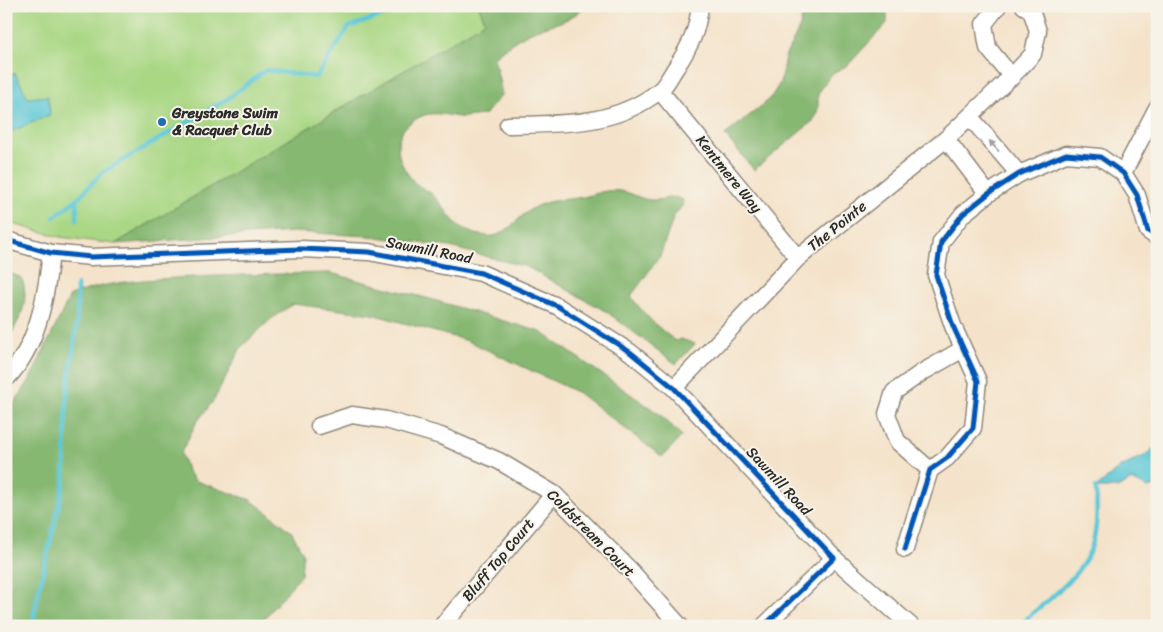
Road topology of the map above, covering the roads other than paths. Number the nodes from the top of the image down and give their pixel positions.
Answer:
1 (700, 6) edge
2 (998, 6) edge
3 (1024, 6) edge
4 (1012, 77) junction
5 (660, 91) junction
6 (1157, 108) edge
7 (970, 117) junction
8 (508, 125) dead end
9 (946, 139) junction
10 (1123, 173) junction
11 (1019, 174) junction
12 (988, 194) junction
13 (1157, 237) edge
14 (6, 240) edge
15 (51, 253) junction
16 (798, 258) junction
17 (963, 349) junction
18 (6, 379) edge
19 (674, 388) junction
20 (319, 426) dead end
21 (930, 470) junction
22 (554, 494) junction
23 (905, 549) dead end
24 (834, 558) junction
25 (442, 626) edge
26 (680, 626) edge
27 (764, 626) edge
28 (911, 626) edge

1 - 5 street
2 - 4 street
3 - 4 street, The Pointe
4 - 7 street, The Pointe
5 - 8 street
5 - 16 street, Kentmere Way
6 - 10 street
7 - 9 street, The Pointe
11 -> 7 street
9 - 12 street
9 - 16 street, The Pointe
10 - 11 street
10 - 13 street
11 - 12 street
12 - 17 street
14 - 15 street, Sawmill Road
15 - 18 street
15 - 19 street, Sawmill Road
16 - 19 street, The Pointe
17 - 21 street
17 - 21 street
19 - 24 street, Sawmill Road
20 - 22 street, Coldstream Court
21 - 23 street
22 - 25 street, Bluff Top Court
22 - 26 street, Coldstream Court
24 - 27 street
24 - 28 street, Sawmill Road

